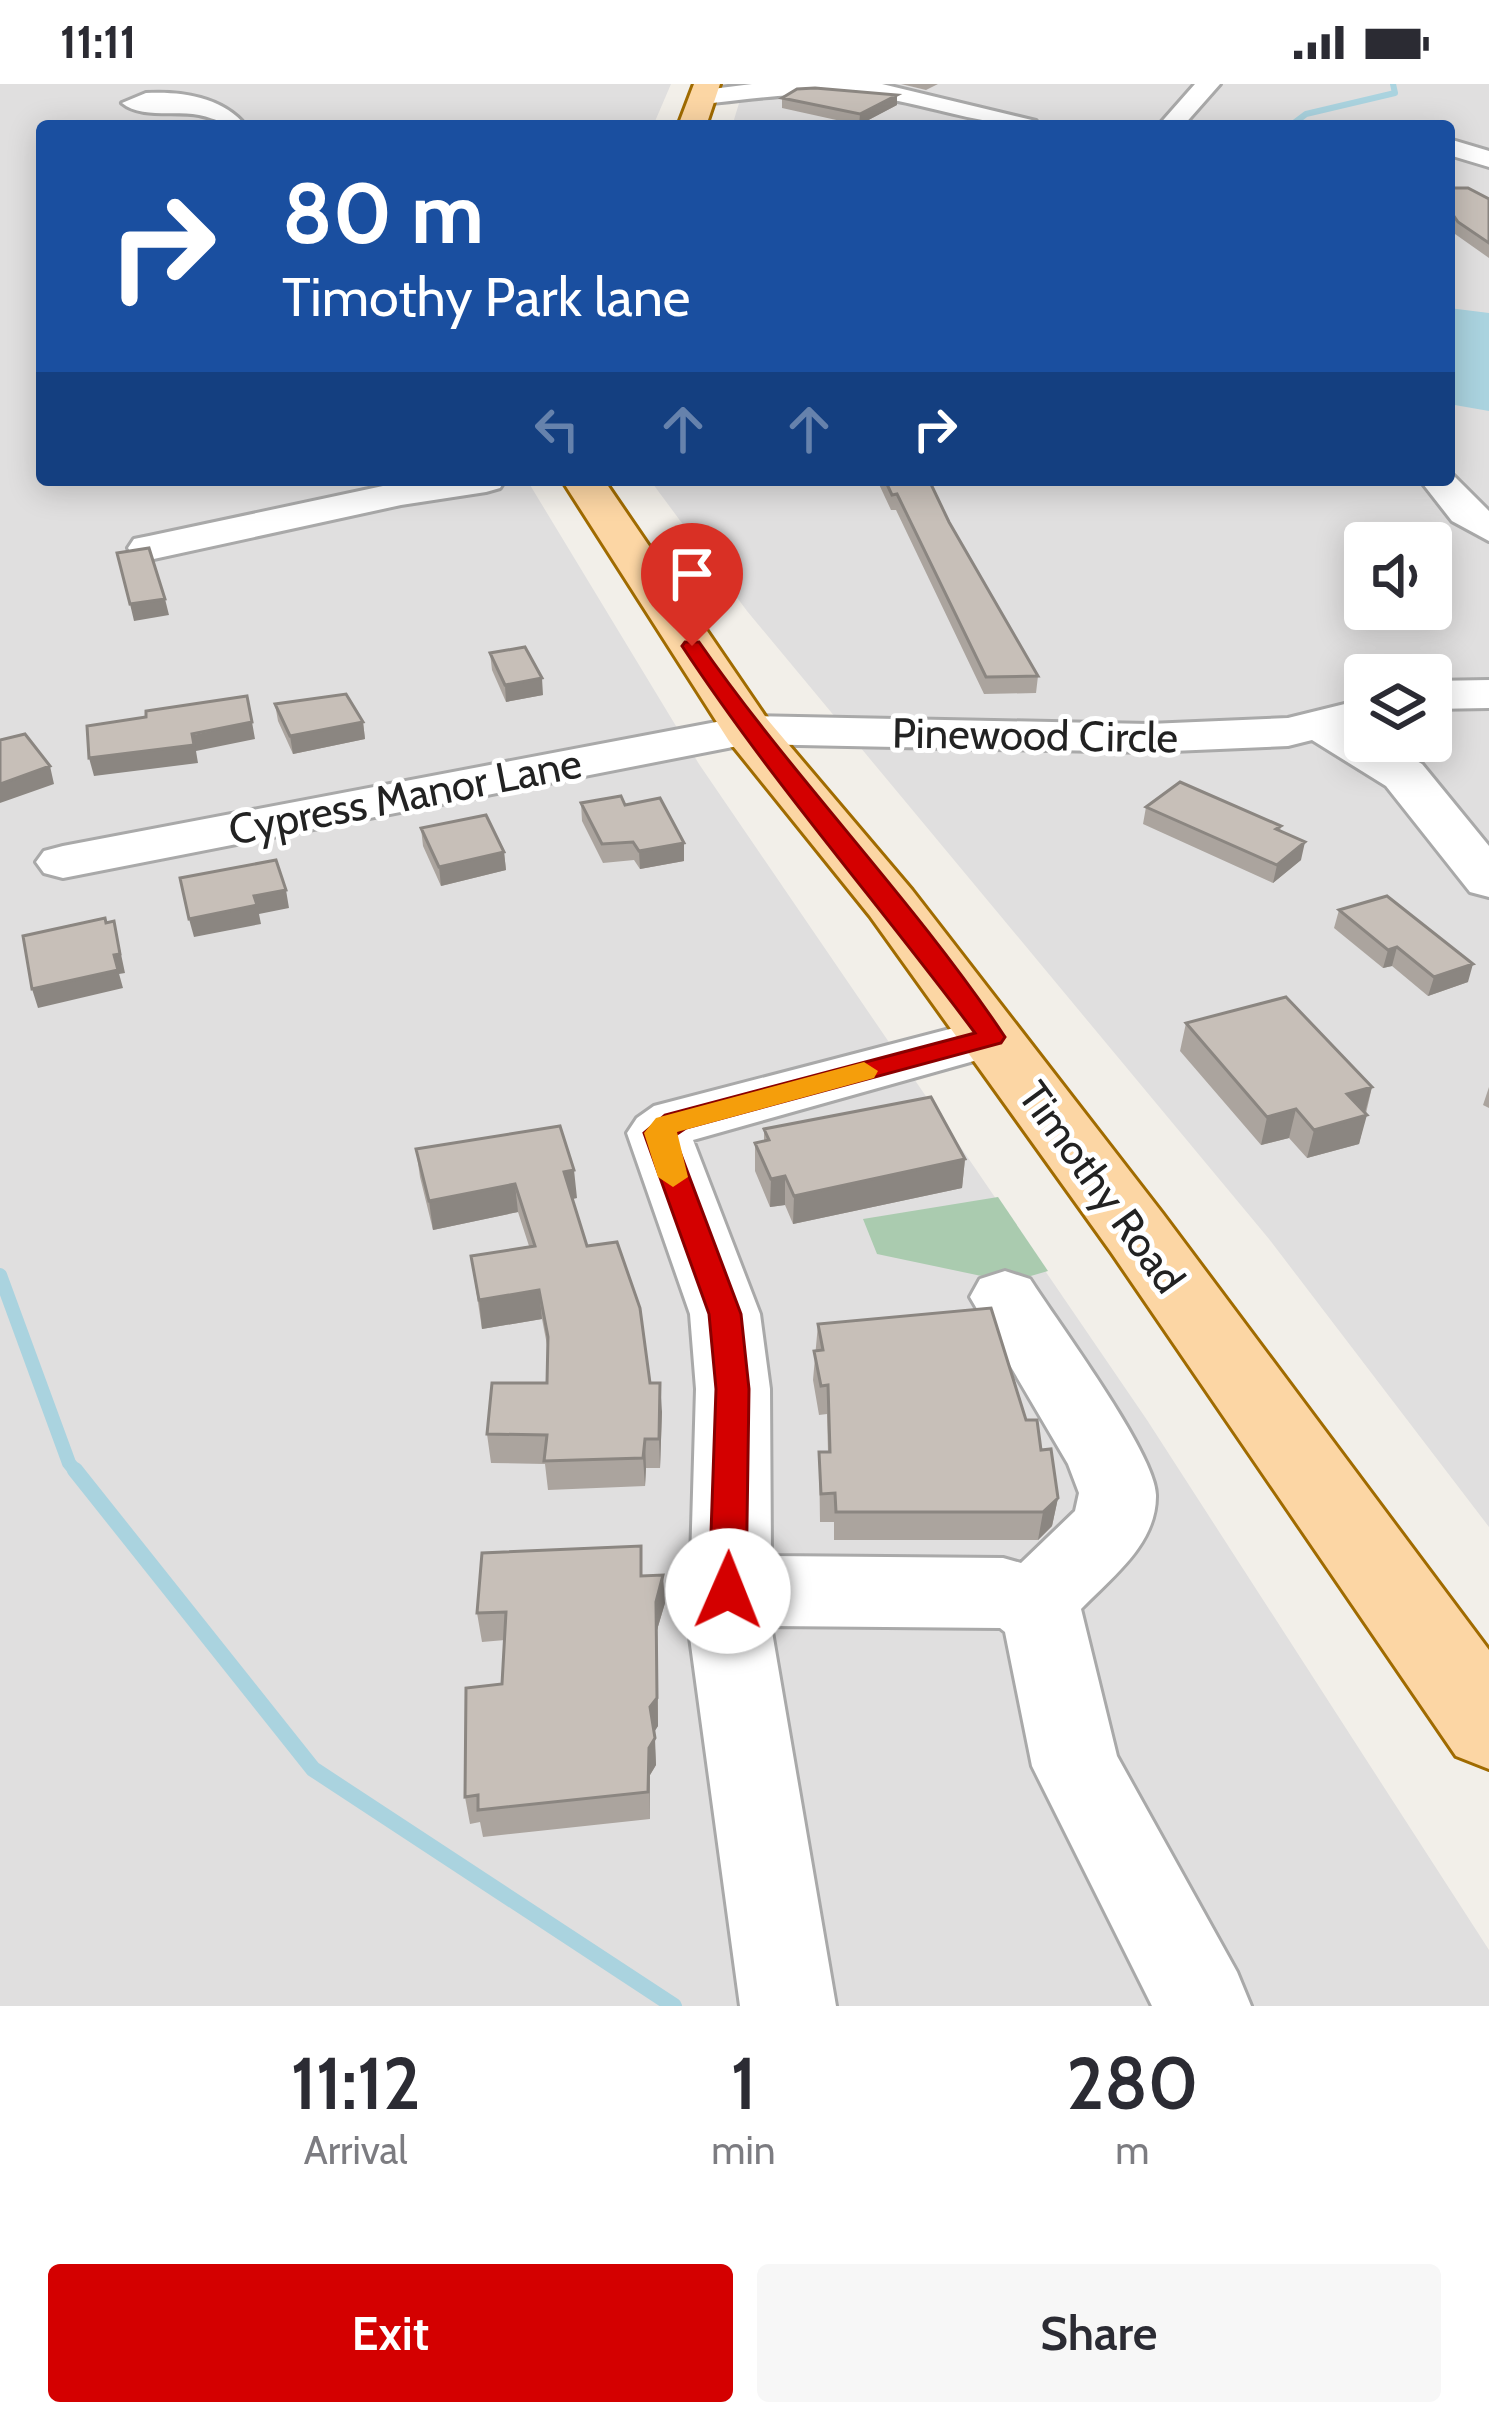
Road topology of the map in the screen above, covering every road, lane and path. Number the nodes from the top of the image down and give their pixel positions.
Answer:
1 (786, 85) edge
2 (1207, 85) edge
3 (705, 90) edge
4 (203, 108) dead end
5 (224, 120) edge
6 (694, 120) edge
7 (1003, 120) edge
8 (1175, 120) edge
9 (1489, 136) edge
10 (1455, 145) edge
11 (1455, 149) edge
12 (1489, 159) edge
13 (447, 486) edge
14 (586, 486) edge
15 (1444, 486) edge
16 (1489, 529) edge
17 (149, 548) edge
18 (1489, 694) edge
19 (1452, 695) edge
20 (1344, 720) edge
21 (748, 730) junction
22 (1390, 762) edge
23 (63, 862) dead end
24 (1489, 881) edge
25 (992, 1037) junction
26 (1005, 1298) dead end
27 (728, 1591) junction
28 (1033, 1604) junction
29 (1489, 1725) edge
30 (788, 2006) edge
31 (1203, 2006) edge

1 - 3 street
1 - 7 street
2 - 8 street
3 - 6 main road
4 - 5 street
9 - 10 street
11 - 12 street
13 - 17 street
14 - 21 main road, Timothy Road
15 - 16 street
18 - 19 street
20 - 21 street, Pinewood Circle
21 - 23 street, Cypress Manor Lane
21 - 25 main road, Timothy Road
22 - 24 street, Pinewood Circle
25 - 27 street
25 - 29 main road, Timothy Road
26 - 28 street
27 - 28 street
27 - 30 street
28 - 31 street

